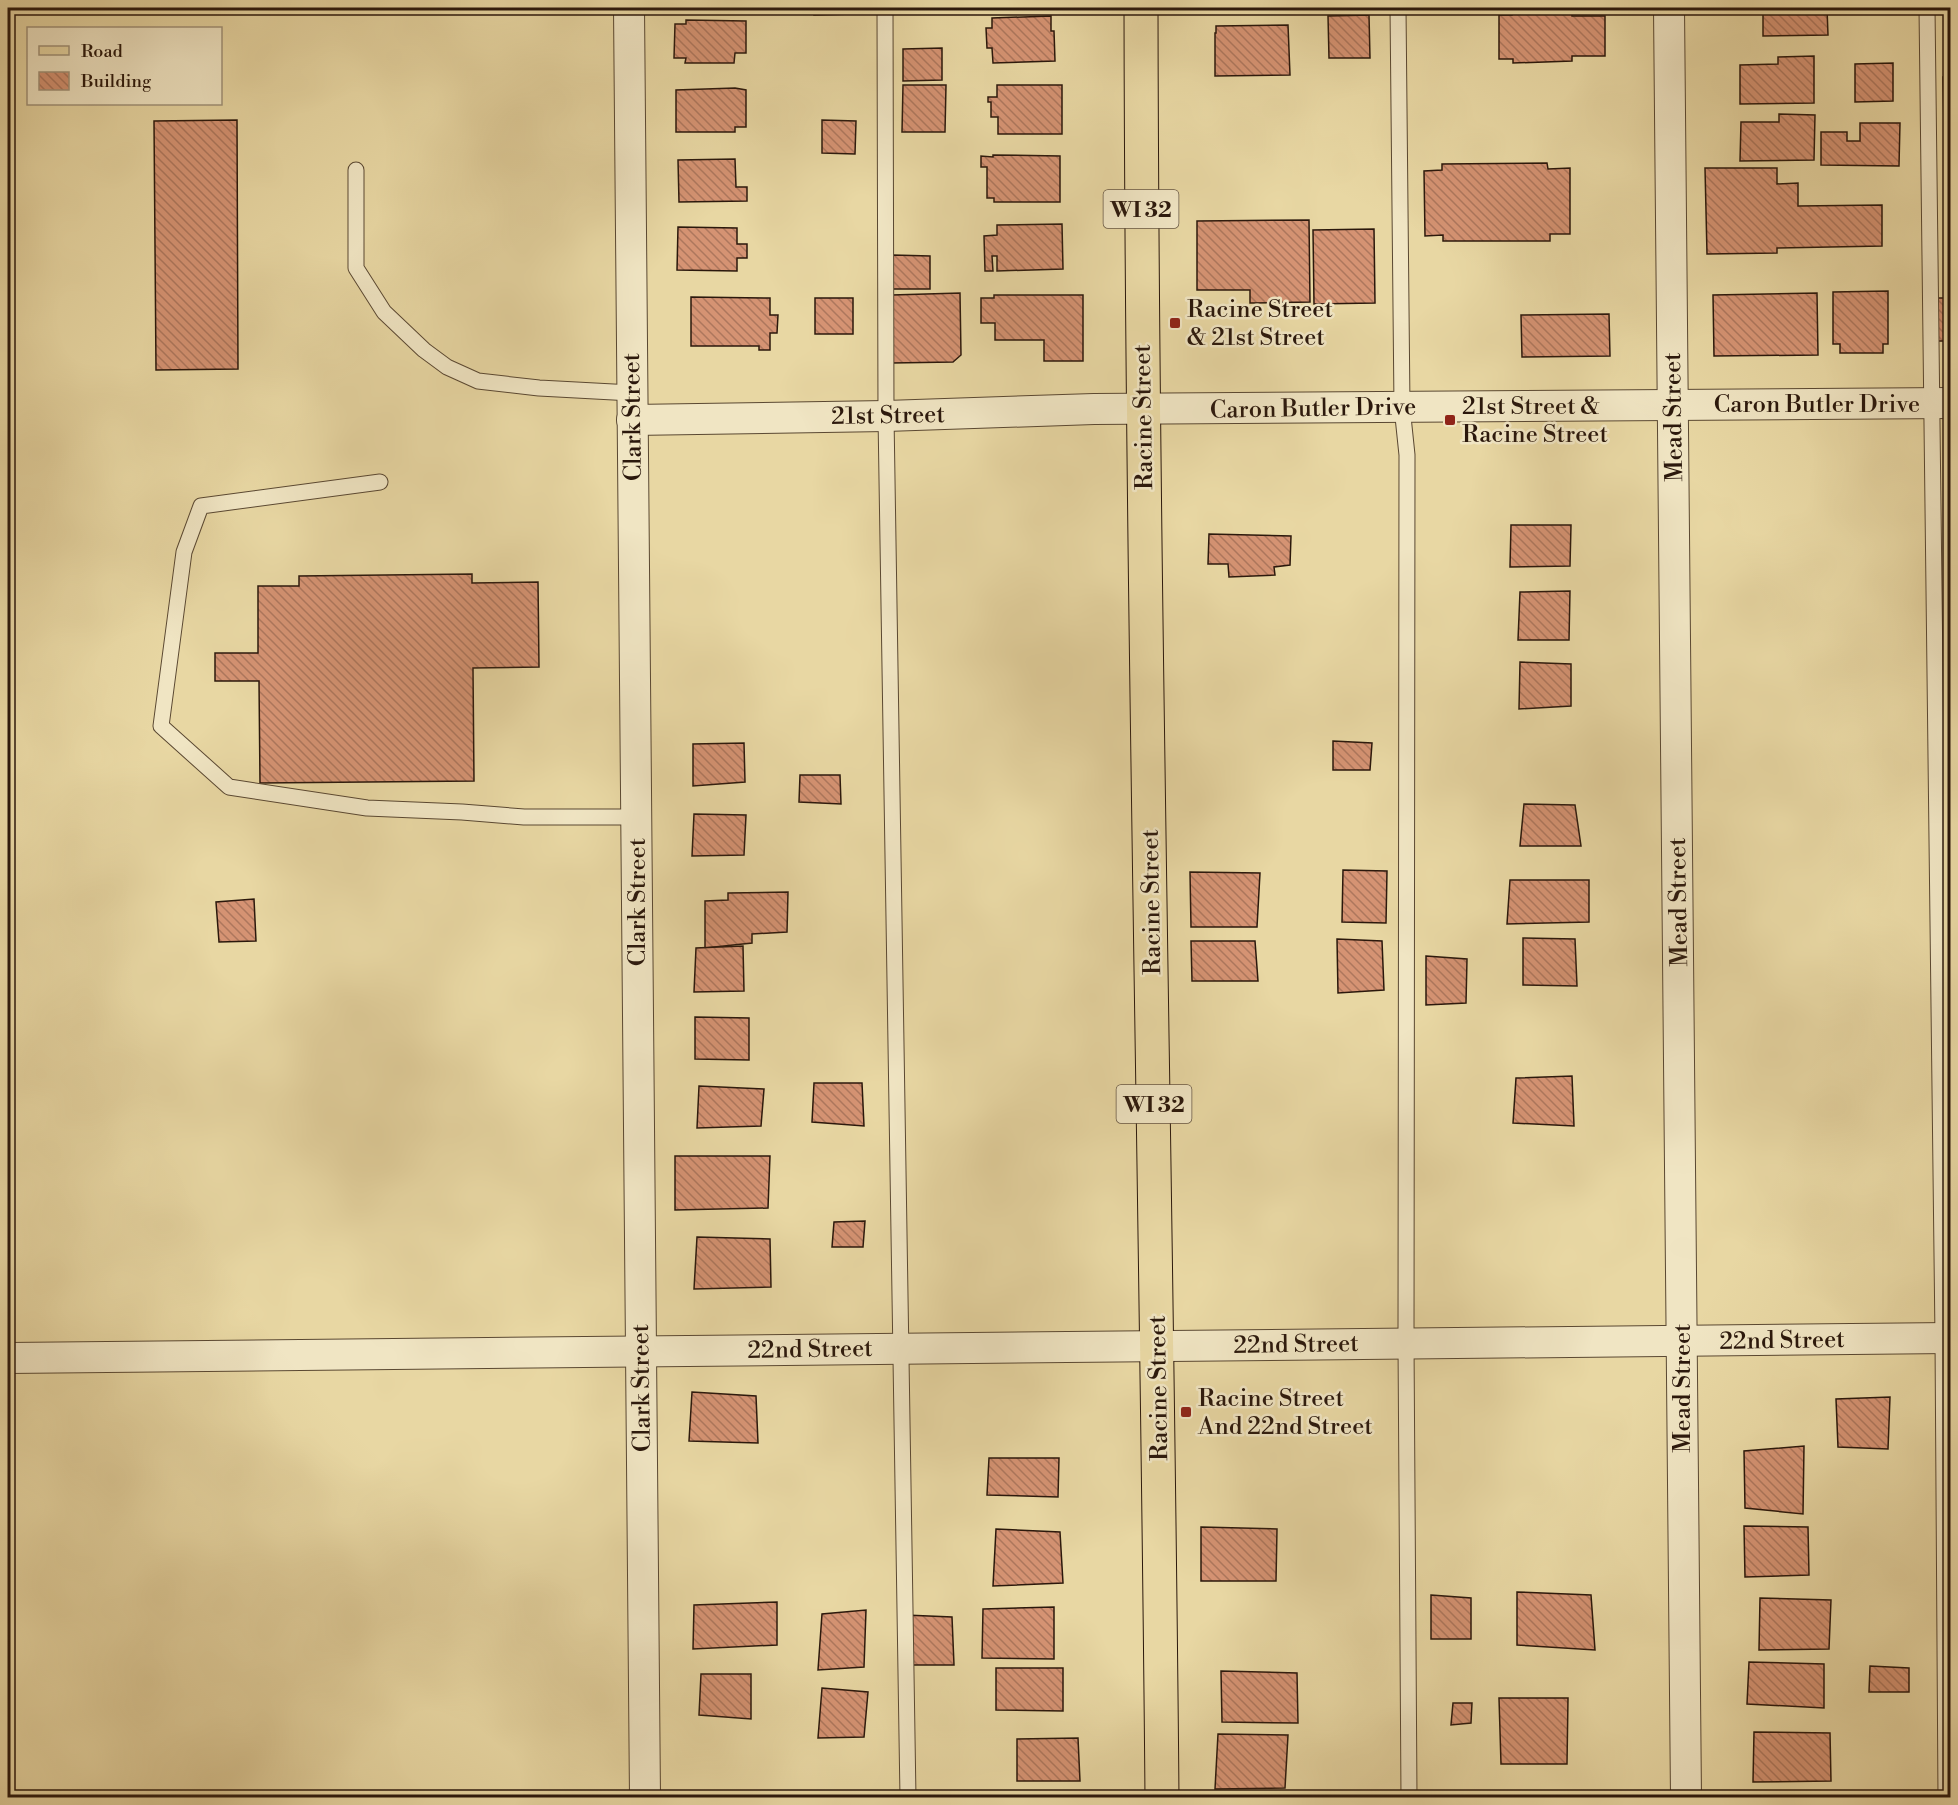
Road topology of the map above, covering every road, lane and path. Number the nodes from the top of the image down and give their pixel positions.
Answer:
1 (629, 8) edge
2 (885, 8) edge
3 (1141, 8) edge
4 (1398, 8) edge
5 (1669, 8) edge
6 (1927, 8) edge
7 (356, 170) dead end
8 (1941, 403) edge
9 (1673, 405) junction
10 (632, 407) junction
11 (1402, 407) junction
12 (1143, 410) junction
13 (886, 416) junction
14 (380, 482) dead end
15 (636, 817) junction
16 (1947, 1338) edge
17 (1682, 1341) junction
18 (1406, 1343) junction
19 (1158, 1346) junction
20 (902, 1348) junction
21 (641, 1352) junction
22 (8, 1358) edge
23 (645, 1797) edge
24 (908, 1797) edge
25 (1162, 1797) edge
26 (1409, 1797) edge
27 (1686, 1797) edge
28 (1946, 1797) edge

1 - 10 street, Clark Street
2 - 13 lane
3 - 12 main road, Racine Street / WI 32
4 - 11 lane
5 - 9 street, Mead Street
6 - 8 lane
7 - 10 lane
8 - 9 street, Caron Butler Drive
8 - 16 lane
9 - 11 street, Caron Butler Drive
9 - 17 street, Mead Street
10 - 13 street, 21st Street
10 - 15 street, Clark Street
11 - 12 street, Caron Butler Drive
11 - 18 lane
12 - 13 street, 21st Street
12 - 19 main road, Racine Street / WI 32
13 - 20 lane
14 - 15 lane
15 - 21 street, Clark Street
16 - 17 street, 22nd Street
16 - 28 lane
17 - 18 street, 22nd Street
17 - 27 street, Mead Street
18 - 19 street, 22nd Street
18 - 26 lane
19 - 20 street, 22nd Street
19 - 25 main road, Racine Street / WI 32
20 - 21 street, 22nd Street
20 - 24 lane
21 - 22 street, 22nd Street
21 - 23 street, Clark Street

